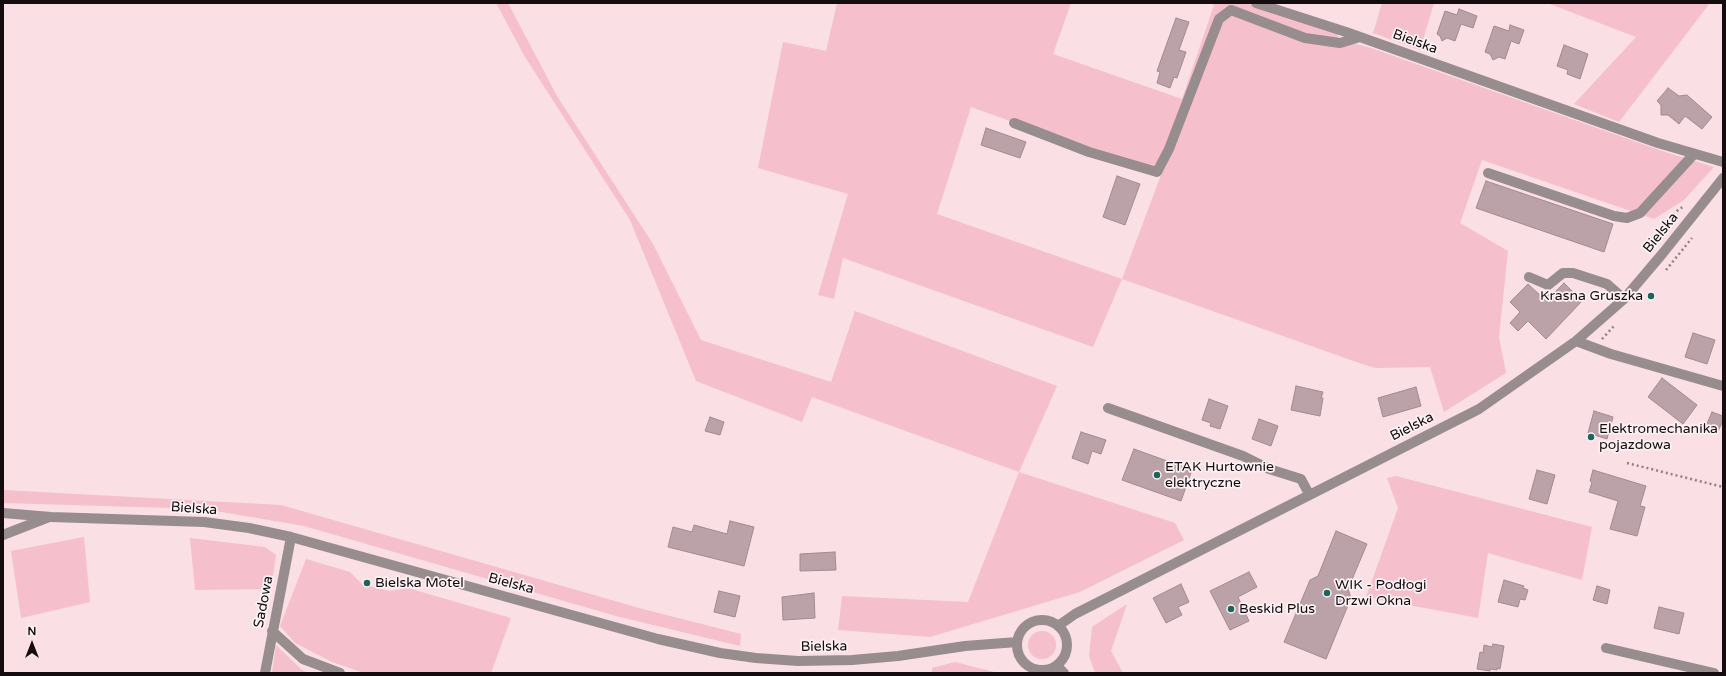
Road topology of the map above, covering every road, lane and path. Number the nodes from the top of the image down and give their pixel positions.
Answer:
1 (1256, 3) edge
2 (1360, 37) junction
3 (1014, 123) dead end
4 (1694, 154) junction
5 (1723, 162) edge
6 (1488, 173) dead end
7 (1723, 178) edge
8 (1529, 277) dead end
9 (1624, 299) junction
10 (1576, 342) junction
11 (1723, 386) edge
12 (1108, 408) dead end
13 (1627, 463) dead end
14 (1723, 487) edge
15 (1309, 494) junction
16 (3, 513) edge
17 (51, 517) junction
18 (3, 535) edge
19 (291, 537) junction
20 (1058, 626) junction
21 (272, 631) junction
22 (1017, 642) junction
23 (1606, 648) dead end
24 (1060, 669) edge
25 (265, 673) edge
26 (340, 673) edge
27 (1714, 673) edge

1 - 2 street, Bielska
2 - 3 street
2 - 4 street, Bielska
4 - 5 street, Bielska
4 - 6 street
7 - 9 street, Bielska
8 - 9 street
9 - 10 street, Bielska
10 - 11 street
10 - 15 street, Bielska
12 - 15 street
13 - 14 path
15 - 20 street, Bielska
16 - 17 street
17 - 18 street, Bielska
17 - 19 street, Bielska
19 - 21 street, Sadowa
19 - 22 street, Bielska
20 - 22 street
20 - 24 street
21 - 25 street, Sadowa
21 - 26 street
22 - 24 street
23 - 27 street

